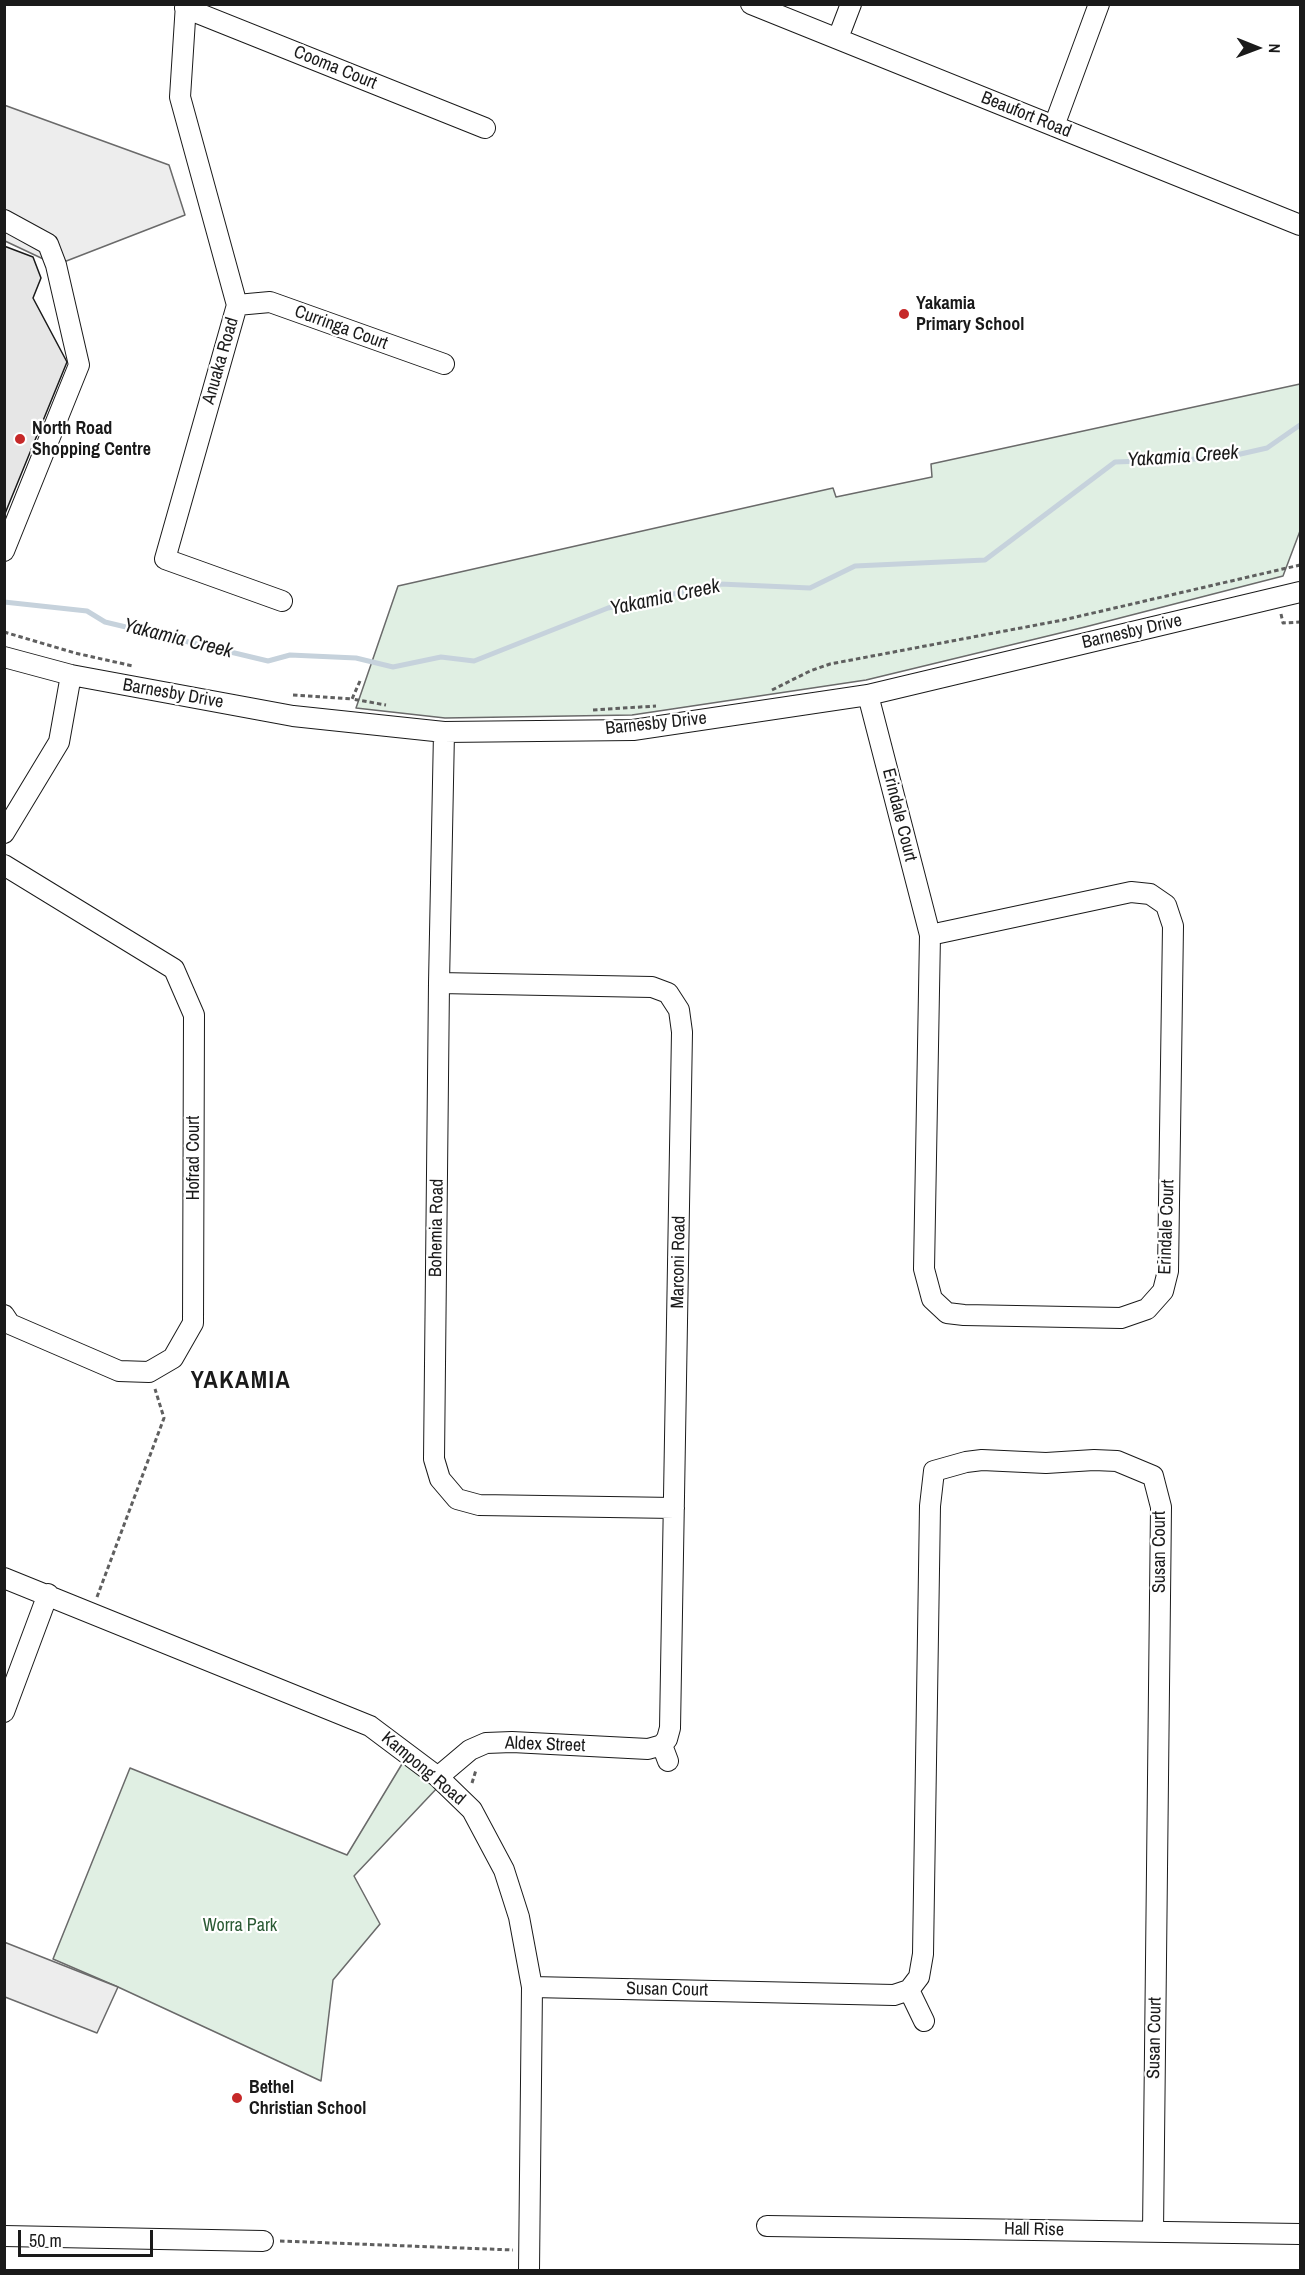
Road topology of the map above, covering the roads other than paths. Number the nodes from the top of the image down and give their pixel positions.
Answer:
1 (751, 4) edge
2 (851, 4) edge
3 (1099, 4) edge
4 (185, 6) edge
5 (838, 38) junction
6 (1054, 126) junction
7 (484, 128) dead end
8 (4, 220) edge
9 (1300, 225) edge
10 (237, 305) junction
11 (444, 364) dead end
12 (4, 551) edge
13 (1300, 592) edge
14 (282, 601) dead end
15 (4, 657) edge
16 (71, 675) junction
17 (868, 695) junction
18 (444, 732) junction
19 (4, 834) edge
20 (4, 865) edge
21 (930, 935) junction
22 (439, 984) junction
23 (4, 1315) edge
24 (674, 1508) junction
25 (4, 1578) edge
26 (48, 1594) junction
27 (4, 1712) edge
28 (665, 1753) joint
29 (438, 1777) junction
30 (532, 1987) junction
31 (909, 1990) junction
32 (924, 2021) dead end
33 (767, 2226) dead end
34 (1152, 2232) junction
35 (1300, 2234) edge
36 (4, 2236) edge
37 (263, 2241) road end
38 (521, 2265) edge

1 - 5 street, Beaufort Road
2 - 5 street
3 - 6 street
4 - 7 street, Cooma Court
4 - 10 street, Anuaka Road
5 - 6 street, Beaufort Road
6 - 9 street, Beaufort Road
8 - 12 street
10 - 11 street, Curringa Court
10 - 14 street, Anuaka Road
13 - 17 street, Barnesby Drive
15 - 16 street, Barnesby Drive
16 - 18 street, Barnesby Drive
16 - 19 street
17 - 18 street, Barnesby Drive
17 - 21 street, Erindale Court
18 - 22 street, Bohemia Road
20 - 23 street, Hofrad Court
21 - 21 street, Erindale Court
22 - 24 street, Bohemia Road
22 - 24 street, Marconi Road
24 - 28 street, Marconi Road
25 - 26 street, Kampong Road
26 - 27 street
26 - 29 street, Kampong Road
28 - 29 street, Aldex Street
29 - 30 street, Kampong Road
30 - 31 street, Susan Court
30 - 38 street, Kampong Road
31 - 32 street
31 - 34 street, Susan Court
33 - 34 street, Hall Rise
34 - 35 street, Hall Rise
36 - 37 street

